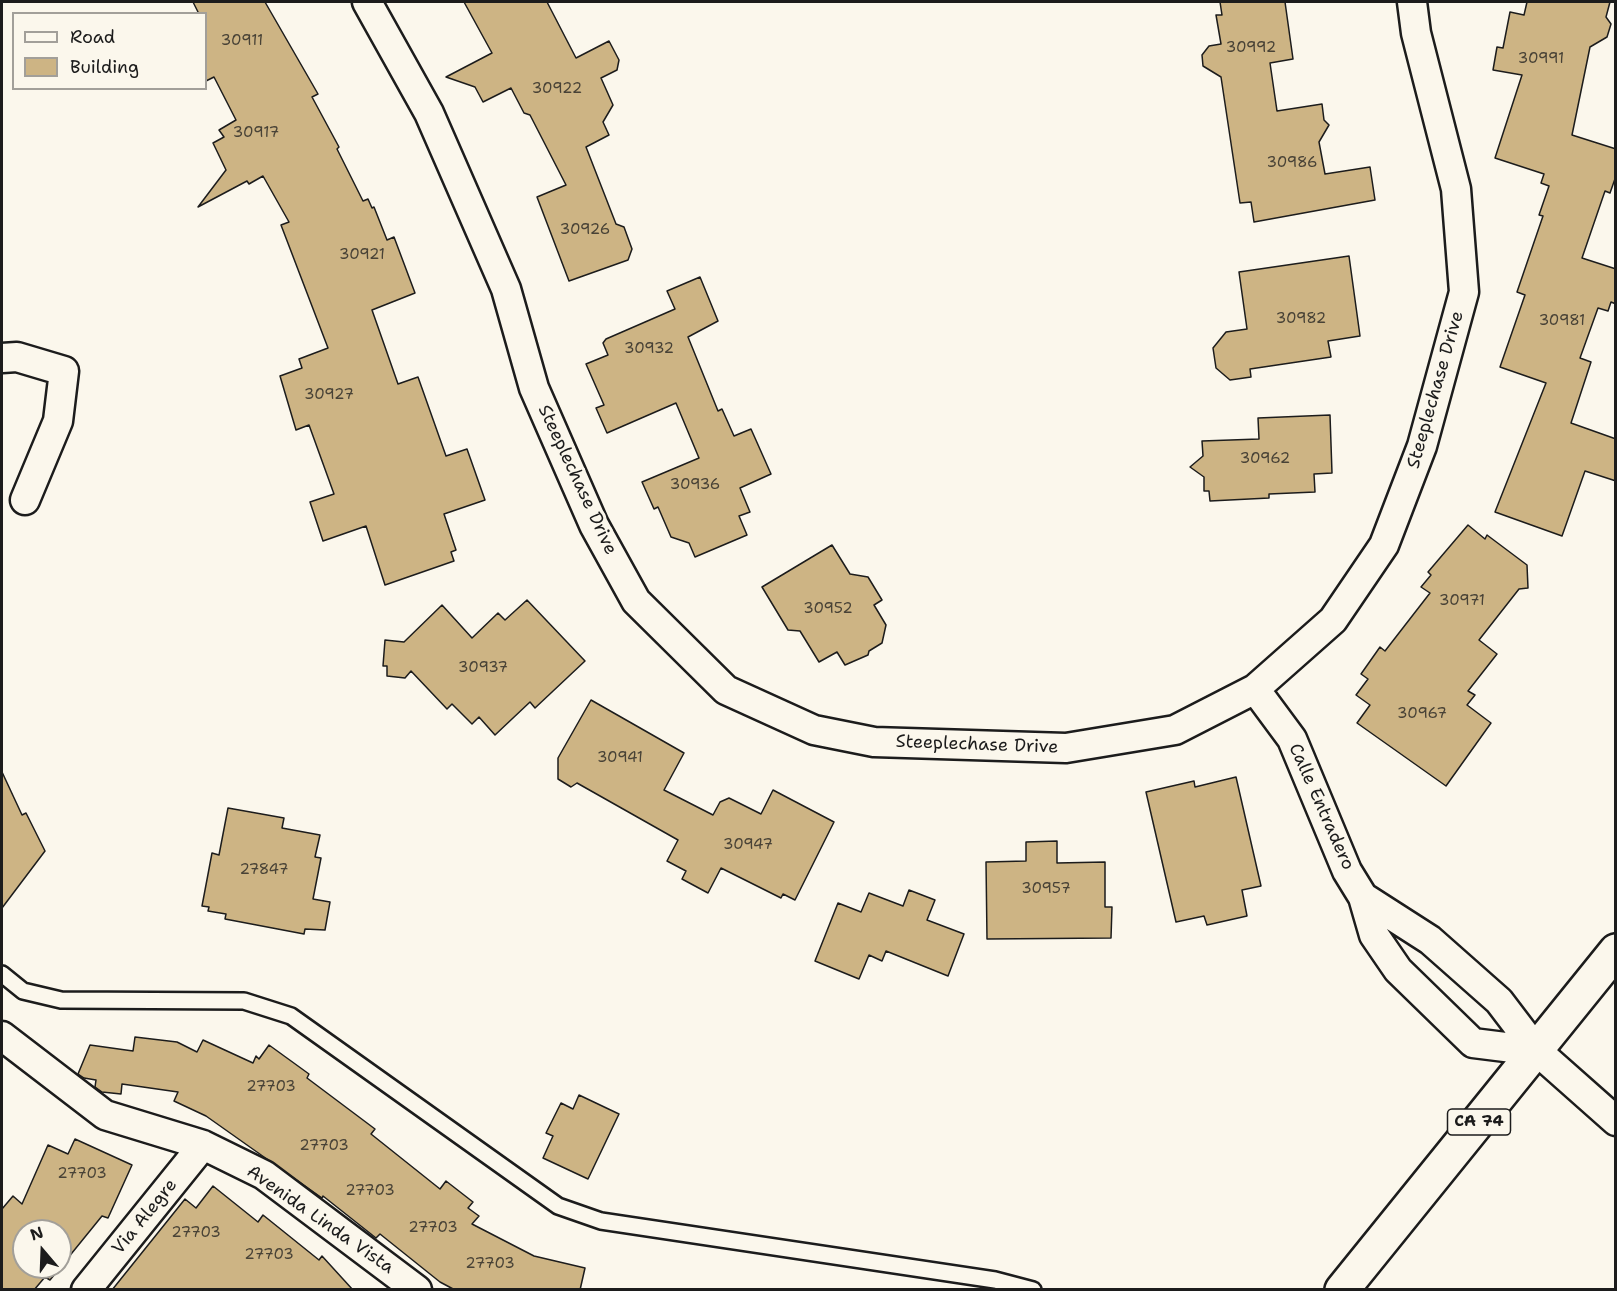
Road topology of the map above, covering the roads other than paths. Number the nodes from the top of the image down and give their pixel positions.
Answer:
1 (367, 2) edge
2 (1412, 2) edge
3 (2, 358) edge
4 (25, 500) dead end
5 (1255, 689) junction
6 (1364, 897) junction
7 (1430, 940) junction
8 (1616, 951) edge
9 (1398, 970) junction
10 (2, 974) edge
11 (2, 1036) edge
12 (1537, 1050) junction
13 (1616, 1121) edge
14 (204, 1145) junction
15 (86, 1290) edge
16 (417, 1290) edge
17 (1033, 1290) edge
18 (1342, 1290) edge

1 - 5 street, Steeplechase Drive
2 - 5 street, Steeplechase Drive
3 - 4 street
5 - 6 street, Calle Entradero
6 - 7 street, Calle Entradero
6 - 9 street, Calle Entradero
7 - 9 street
7 - 12 street, Calle Entradero
8 - 12 main road, CA 74
9 - 12 street, Calle Entradero
10 - 17 lane
11 - 14 street, Avenida Linda Vista
12 - 13 street, Calle Entradero
12 - 18 main road, CA 74
14 - 15 street, Via Alegre
14 - 16 street, Avenida Linda Vista

